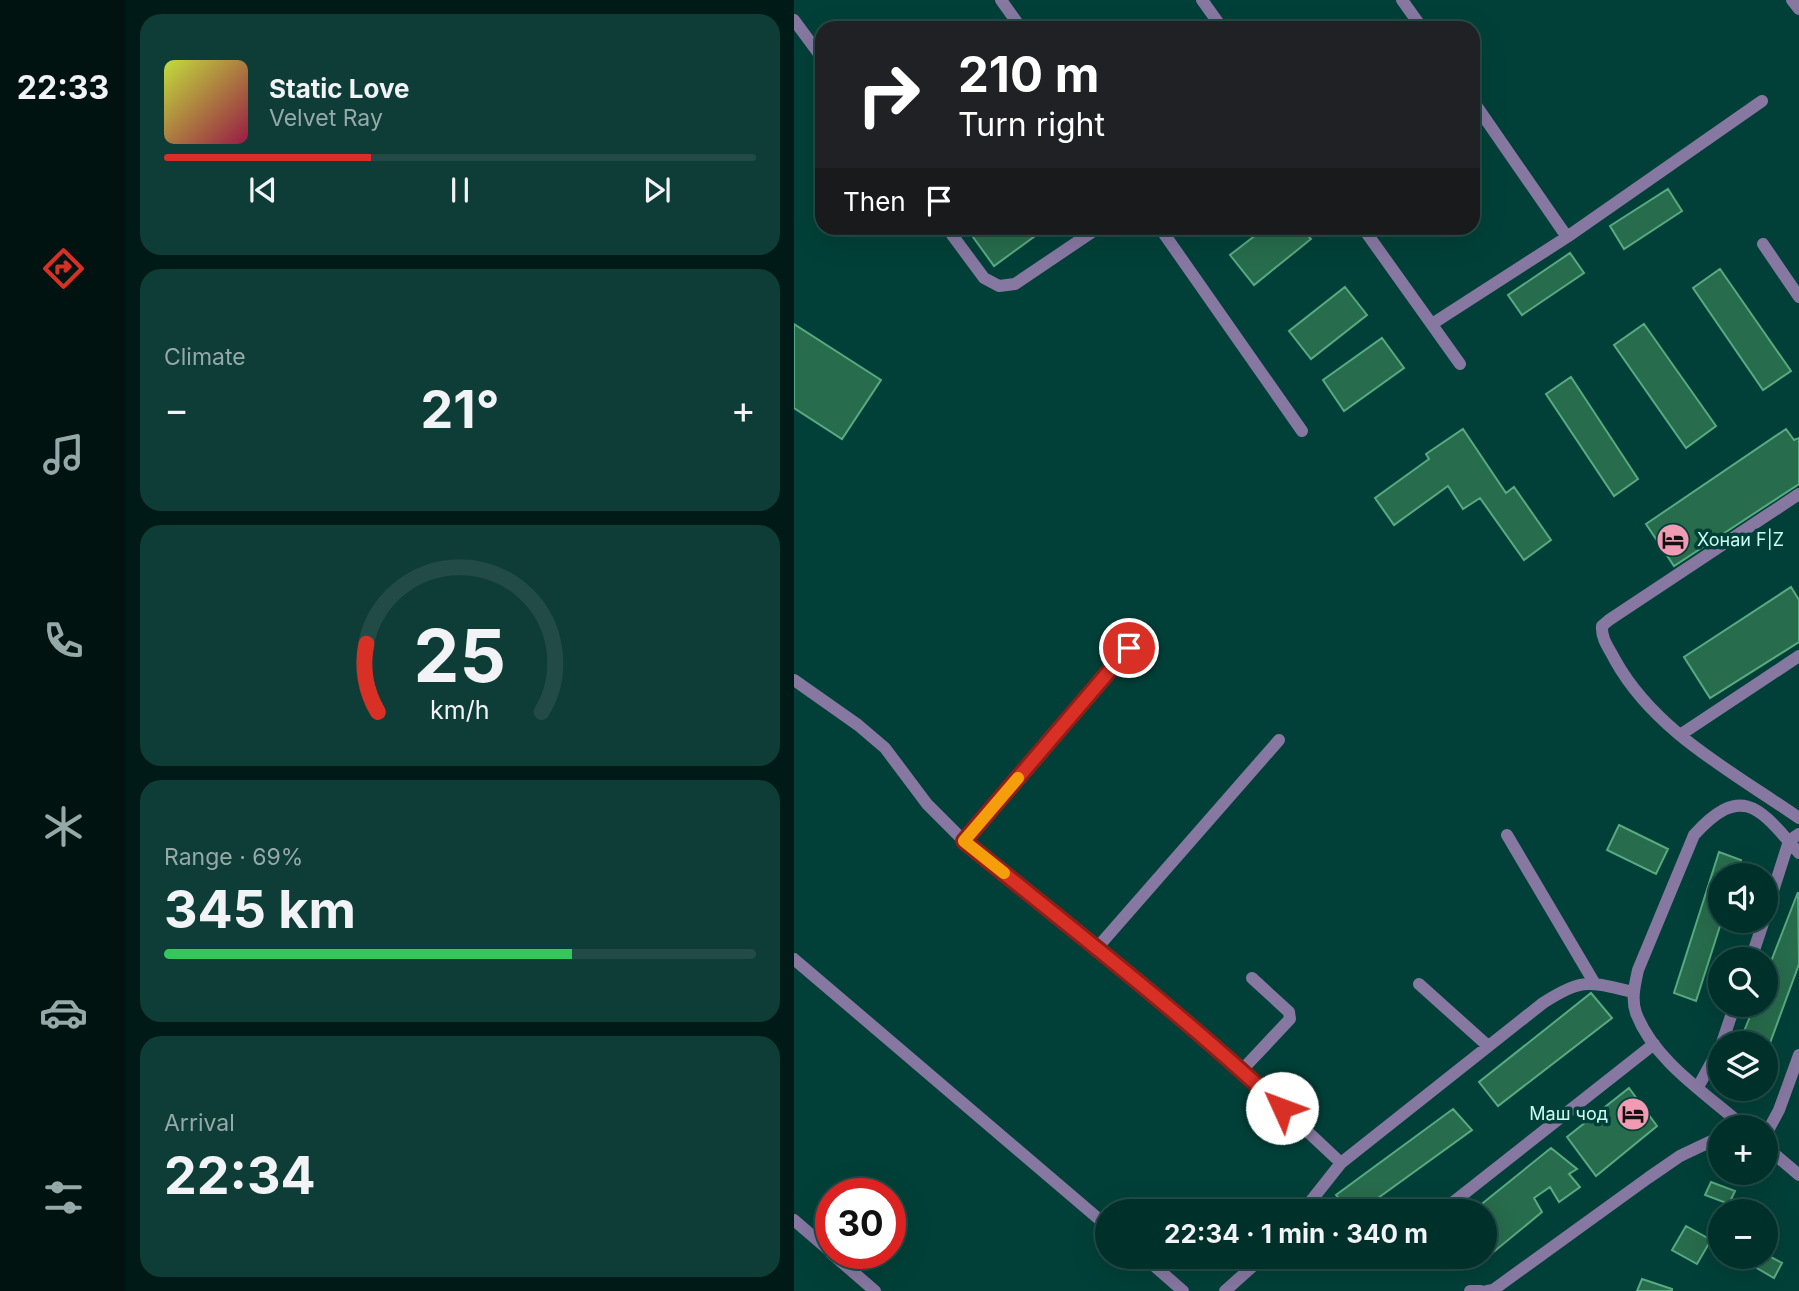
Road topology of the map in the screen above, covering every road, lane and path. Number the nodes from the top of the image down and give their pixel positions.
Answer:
1 (1001, 0) edge
2 (1202, 0) edge
3 (1402, 0) edge
4 (1792, 0) edge
5 (1798, 9) edge
6 (794, 20) edge
7 (1016, 21) edge
8 (1217, 21) edge
9 (1417, 21) edge
10 (815, 48) edge
11 (1762, 101) dead end
12 (1480, 111) edge
13 (952, 235) edge
14 (1088, 235) edge
15 (1165, 235) edge
16 (1368, 235) edge
17 (1568, 237) junction
18 (1763, 244) dead end
19 (1798, 297) edge
20 (1432, 324) junction
21 (1460, 364) dead end
22 (1302, 431) dead end
23 (1798, 494) edge
24 (1129, 648) dead end
25 (1798, 656) edge
26 (794, 680) edge
27 (1680, 735) junction
28 (1279, 740) dead end
29 (1798, 817) edge
30 (1507, 835) dead end
31 (1794, 838) edge
32 (964, 841) junction
33 (1798, 853) edge
34 (1778, 881) edge
35 (1097, 948) junction
36 (794, 959) edge
37 (1252, 978) dead end
38 (1419, 984) dead end
39 (1595, 984) junction
40 (1633, 992) junction
41 (1654, 1044) junction
42 (1488, 1046) junction
43 (1798, 1055) edge
44 (1708, 1069) edge
45 (1242, 1070) junction
46 (1698, 1087) junction
47 (1729, 1115) edge
48 (1776, 1115) edge
49 (1708, 1143) edge
50 (1778, 1157) edge
51 (1341, 1163) junction
52 (1798, 1175) edge
53 (1312, 1199) edge
54 (1457, 1199) edge
55 (1095, 1216) edge
56 (794, 1220) edge
57 (815, 1239) edge
58 (850, 1269) edge
59 (1157, 1269) edge
60 (1250, 1269) edge
61 (875, 1291) edge
62 (1182, 1291) edge
63 (1225, 1291) edge
64 (1471, 1291) edge
65 (1488, 1291) edge

1 - 7 street
2 - 8 street
3 - 9 street
4 - 5 street
6 - 10 street
11 - 17 street
12 - 17 street
13 - 14 street
15 - 22 street
16 - 20 street
17 - 20 street
18 - 19 street
20 - 21 street
23 - 27 street
24 - 32 street
25 - 27 street
26 - 32 street
27 - 29 street
28 - 35 street
30 - 39 street
31 - 33 street
31 - 34 street
31 - 40 street
32 - 35 street
35 - 45 street
36 - 55 street
37 - 45 street
38 - 42 street
39 - 40 street
39 - 42 street
40 - 41 street
41 - 46 street
41 - 54 street
42 - 51 street
43 - 48 street
44 - 46 street
45 - 51 street
46 - 47 street
49 - 65 street
50 - 52 street
51 - 53 street
56 - 57 street
58 - 61 street
59 - 62 street
60 - 63 street
64 - 65 street

